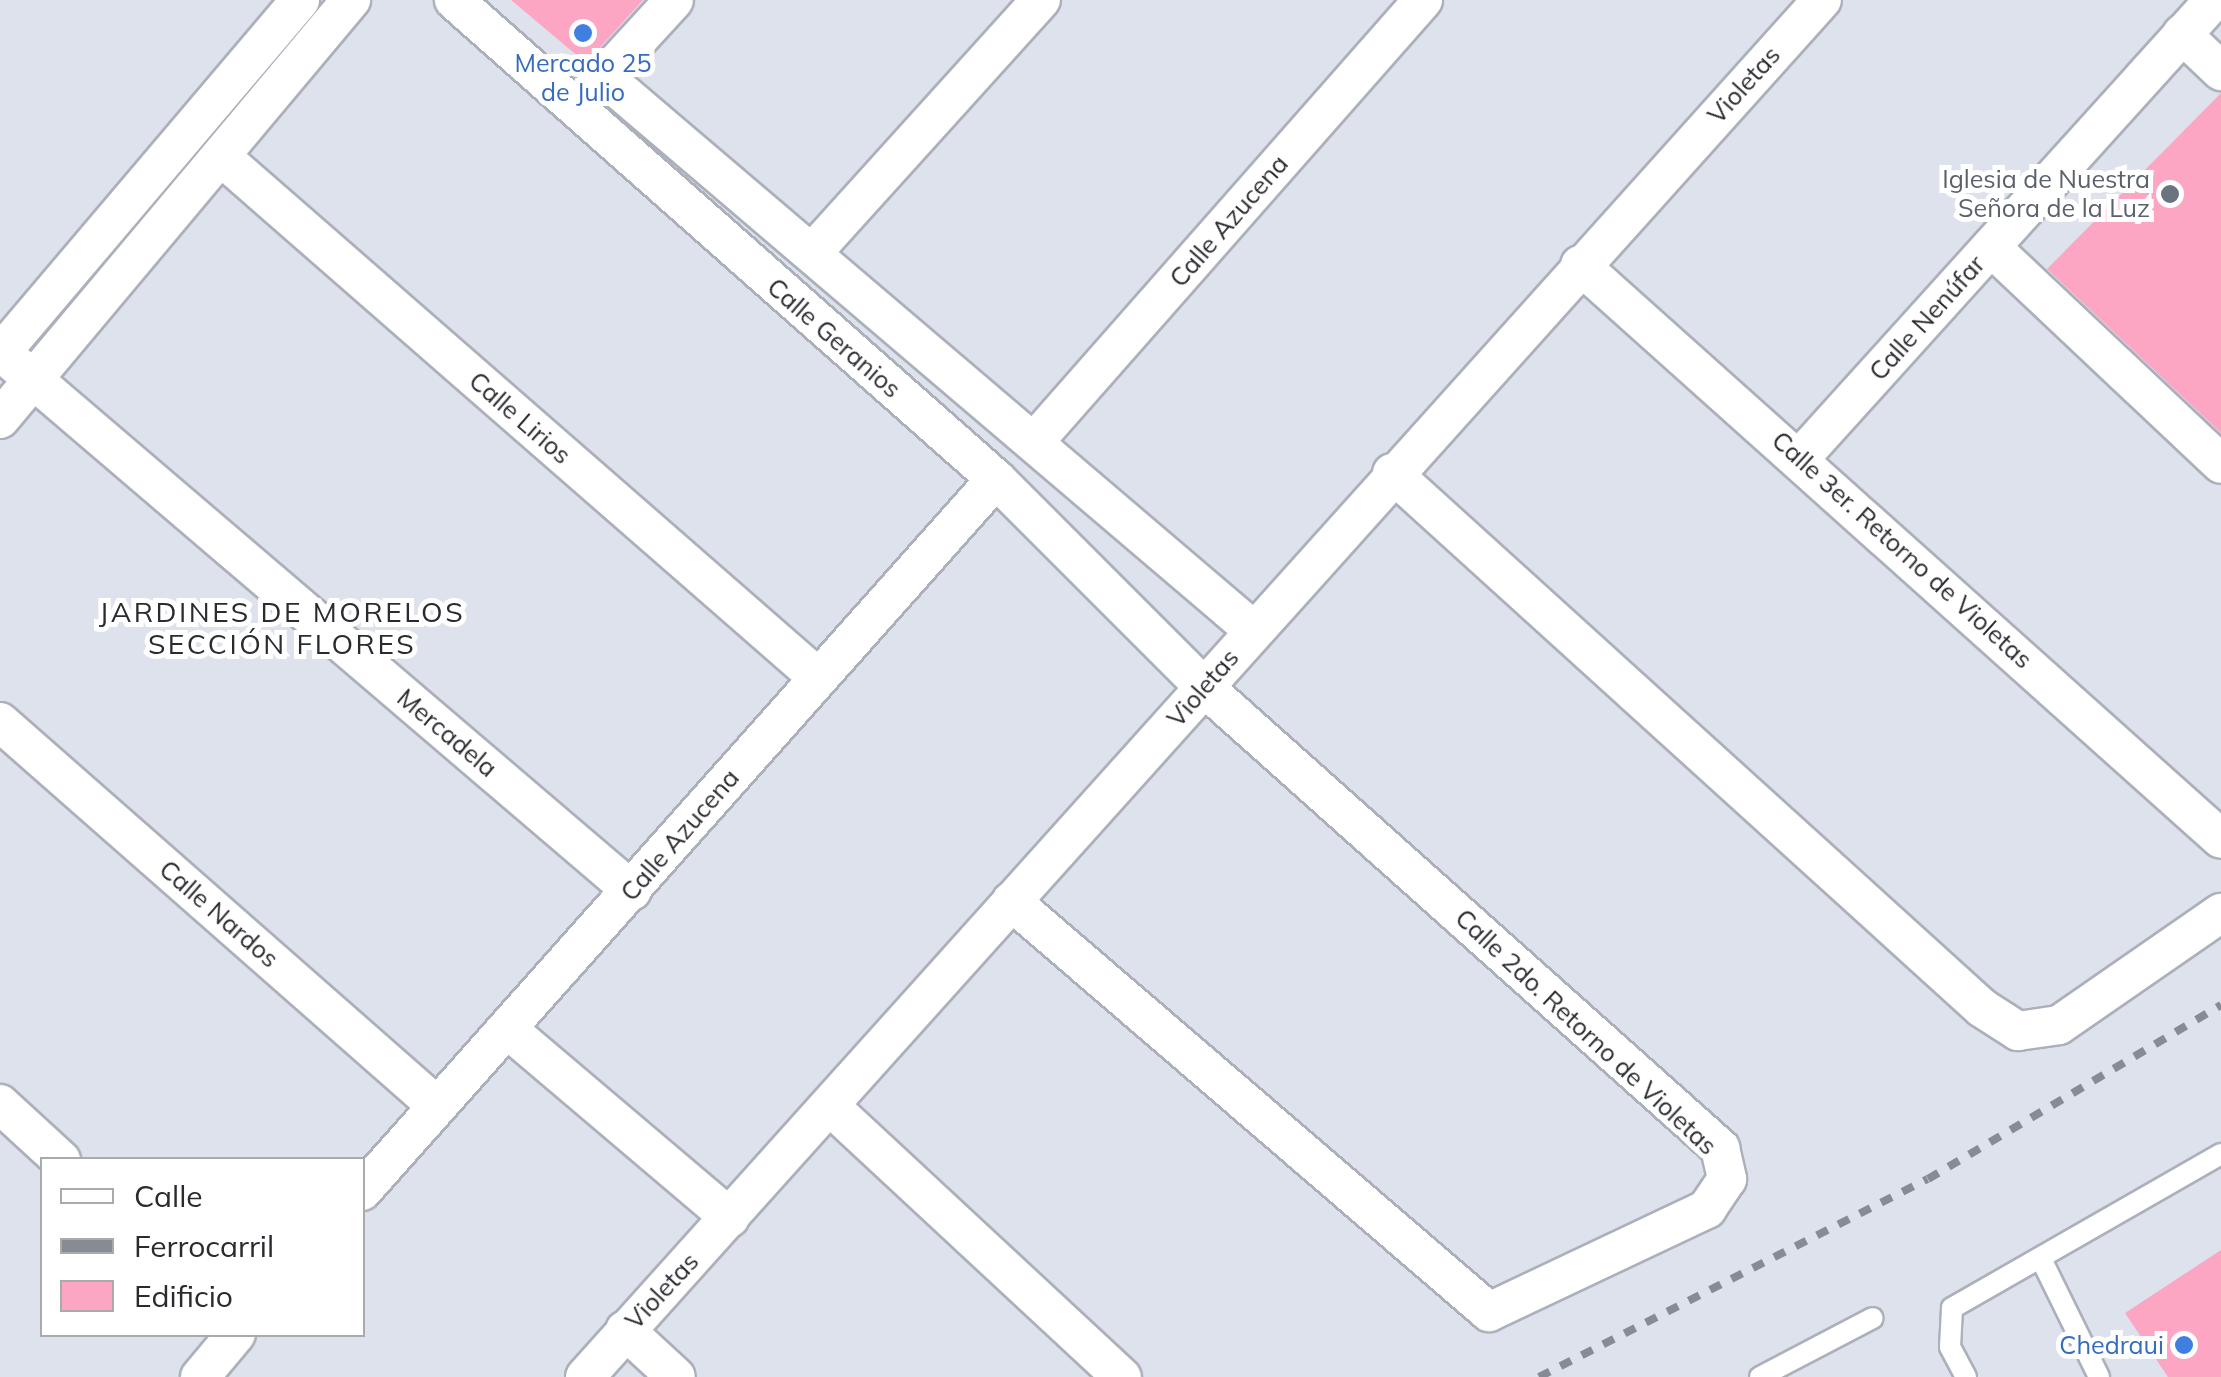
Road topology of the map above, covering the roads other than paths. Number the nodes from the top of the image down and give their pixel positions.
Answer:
1 (300, 0) edge
2 (351, 0) edge
3 (454, 0) edge
4 (674, 0) edge
5 (1042, 0) edge
6 (1423, 0) edge
7 (1822, 0) edge
8 (2214, 0) edge
9 (2182, 34) junction
10 (2221, 70) edge
11 (591, 90) junction
12 (224, 160) junction
13 (1991, 247) junction
14 (813, 252) junction
15 (1580, 265) junction
16 (918, 343) junction
17 (0, 352) edge
18 (34, 380) junction
19 (886, 384) junction
20 (0, 419) edge
21 (1034, 442) junction
22 (1801, 458) junction
23 (2221, 464) edge
24 (1392, 473) junction
25 (996, 479) junction
26 (1252, 629) junction
27 (816, 676) junction
28 (1205, 688) junction
29 (0, 722) edge
30 (2221, 839) edge
31 (632, 891) junction
32 (1011, 902) junction
33 (2221, 913) edge
34 (511, 1032) junction
35 (0, 1104) edge
36 (437, 1106) junction
37 (831, 1107) junction
38 (2221, 1154) edge
39 (59, 1157) edge
40 (365, 1187) edge
41 (730, 1218) junction
42 (2043, 1263) junction
43 (1873, 1318) dead end
44 (625, 1330) junction
45 (233, 1337) edge
46 (200, 1377) edge
47 (585, 1377) edge
48 (676, 1377) edge
49 (1122, 1377) edge
50 (1760, 1377) edge
51 (1966, 1377) edge
52 (2099, 1377) edge

1 - 17 street
2 - 12 street
3 - 11 street, Calle Geranios
4 - 11 street
5 - 14 street
6 - 21 street, Calle Azucena
7 - 15 street, Violetas
8 - 9 street, Calle Nenúfar
9 - 10 street
9 - 13 street, Calle Nenúfar
11 - 14 street, Calle Geranios
11 - 19 street, Calle Geranios
12 - 18 street
12 - 27 street, Calle Lirios
13 - 22 street, Calle Nenúfar
13 - 23 street
14 - 16 street, Calle Geranios
15 - 22 street, Calle 3er. Retorno de Violetas
15 - 24 street, Violetas
16 - 19 street
16 - 21 street, Calle Geranios
17 - 18 street, Mercadela
18 - 20 street
18 - 31 street, Mercadela
19 - 25 street, Calle Geranios
21 - 26 street, Calle Geranios
22 - 30 street, Calle 3er. Retorno de Violetas
24 - 26 street, Violetas
24 - 33 street
25 - 27 street, Calle Azucena
25 - 28 street, Calle Geranios
26 - 28 street, Violetas
27 - 31 street, Calle Azucena
28 - 32 street, Violetas
28 - 32 street, Calle 2do. Retorno de Violetas
29 - 36 street, Calle Nardos
31 - 34 street, Calle Azucena
32 - 37 street, Violetas
34 - 36 street, Calle Azucena
34 - 41 street
35 - 39 street
36 - 40 street, Calle Azucena
37 - 41 street, Violetas
37 - 49 street
38 - 42 lane
41 - 44 street, Violetas
42 - 51 lane
42 - 52 lane
43 - 50 lane
44 - 47 street, Violetas
44 - 48 street
45 - 46 street

